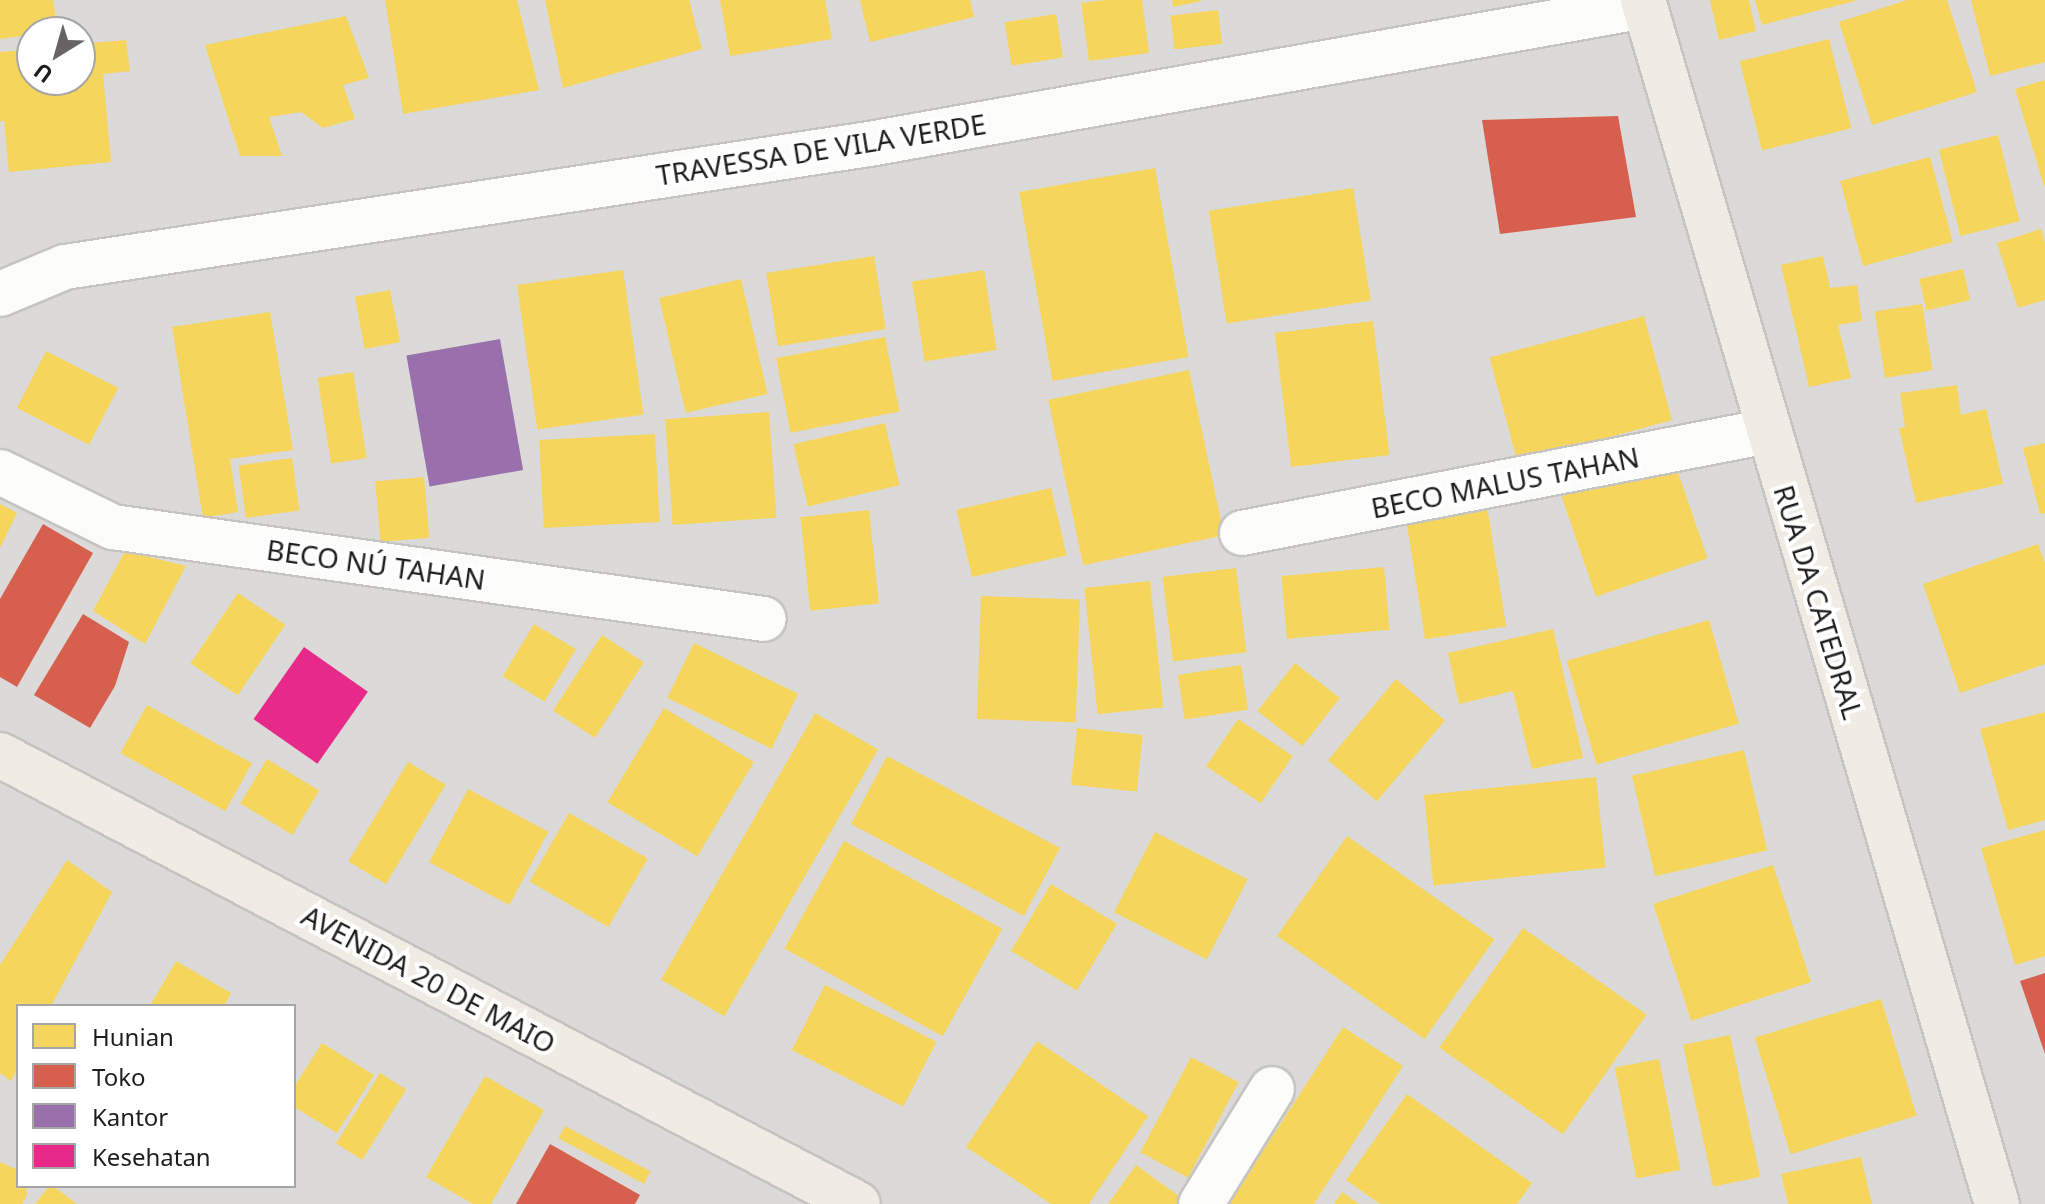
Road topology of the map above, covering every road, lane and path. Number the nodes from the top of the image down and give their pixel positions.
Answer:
1 (1644, 3) edge
2 (0, 294) edge
3 (1768, 431) junction
4 (0, 472) edge
5 (1242, 533) dead end
6 (764, 619) dead end
7 (0, 755) edge
8 (1272, 1089) dead end
9 (858, 1204) edge
10 (1201, 1204) edge
11 (1997, 1204) edge

1 - 2 street, TRAVESSA DE VILA VERDE
1 - 3 main road, RUA DA CATEDRAL
3 - 5 street, BECO MALUS TAHAN
3 - 11 main road, RUA DA CATEDRAL
4 - 6 street, BECO NÚ TAHAN
7 - 9 main road, AVENIDA 20 DE MAIO
8 - 10 street

